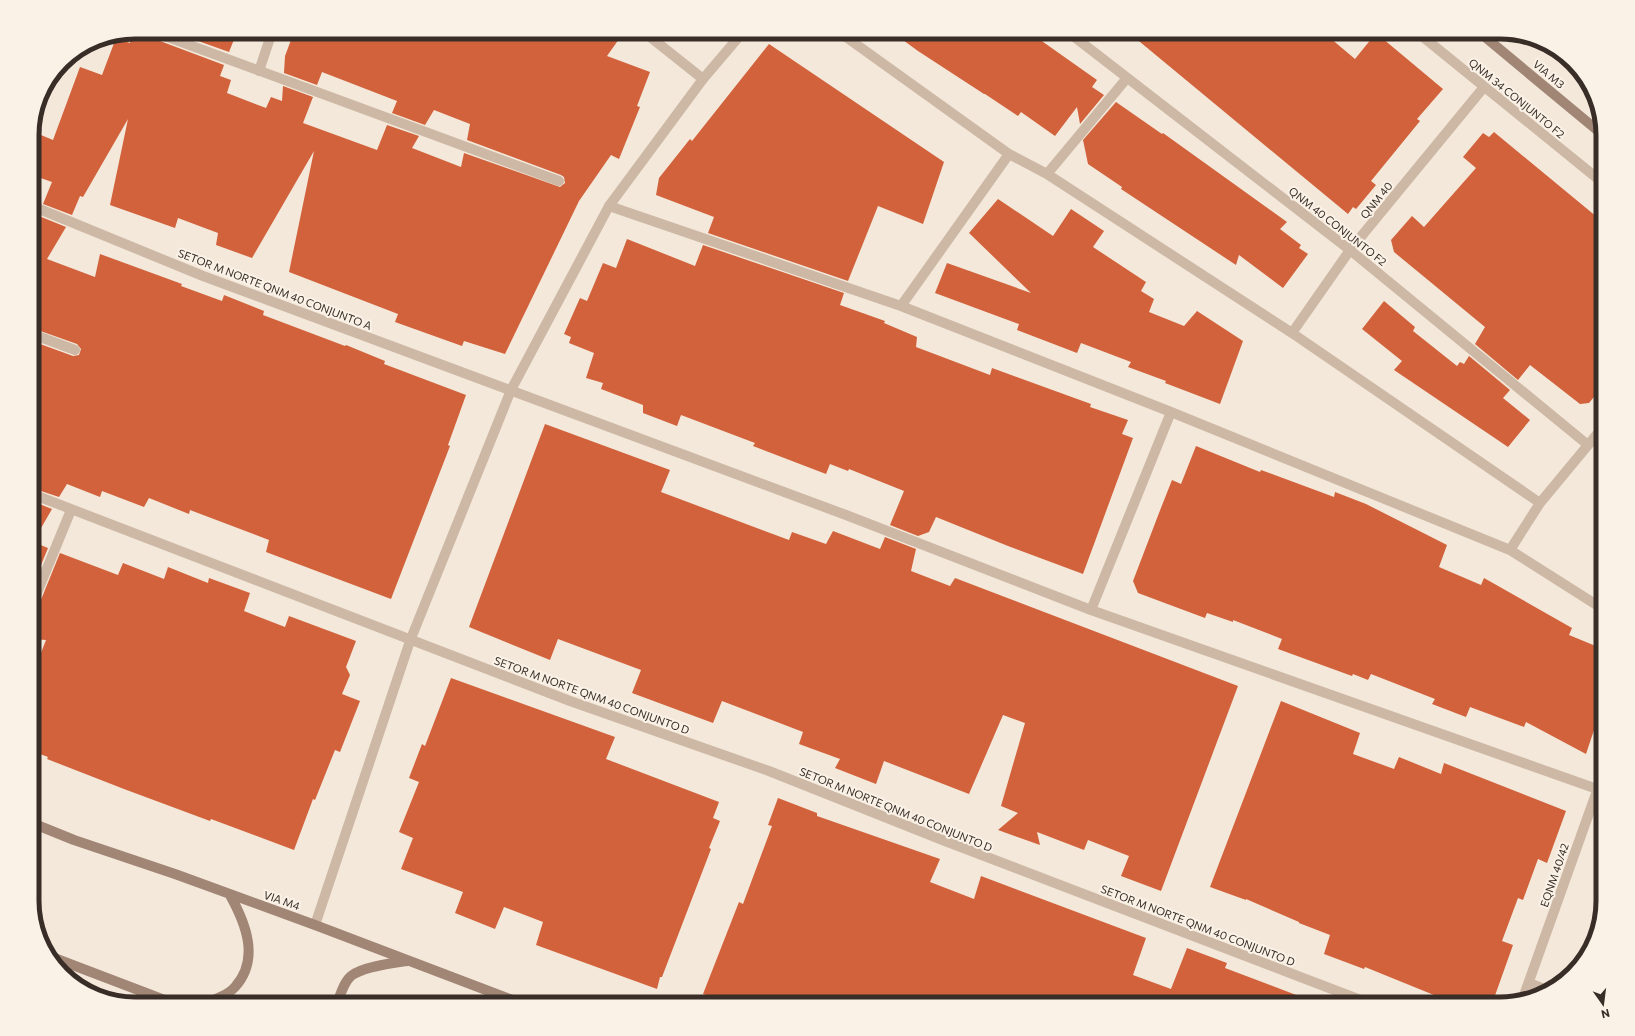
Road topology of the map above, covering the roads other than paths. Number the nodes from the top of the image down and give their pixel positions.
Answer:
1 (173, 39) edge
2 (269, 39) edge
3 (653, 39) edge
4 (737, 39) edge
5 (849, 39) edge
6 (1077, 39) edge
7 (1426, 39) edge
8 (1487, 39) edge
9 (258, 71) junction
10 (1127, 78) junction
11 (703, 79) junction
12 (1484, 87) junction
13 (1596, 129) edge
14 (1009, 154) junction
15 (1047, 174) junction
16 (1596, 177) edge
17 (559, 181) dead end
18 (609, 206) junction
19 (39, 209) edge
20 (1350, 250) junction
21 (901, 306) junction
22 (1292, 333) junction
23 (39, 337) edge
24 (75, 350) dead end
25 (511, 390) junction
26 (1171, 412) junction
27 (1596, 435) edge
28 (1588, 445) junction
29 (39, 497) edge
30 (1540, 503) junction
31 (71, 510) junction
32 (1510, 550) junction
33 (39, 588) edge
34 (1596, 604) edge
35 (1091, 610) junction
36 (410, 641) junction
37 (1596, 789) edge
38 (1596, 792) edge
39 (39, 826) edge
40 (230, 895) junction
41 (315, 925) junction
42 (59, 960) edge
43 (407, 961) junction
44 (1529, 984) junction
45 (1541, 988) edge
46 (1525, 994) edge
47 (157, 997) edge
48 (221, 997) edge
49 (339, 997) edge
50 (504, 997) edge
51 (1353, 997) edge

1 - 9 street
2 - 9 street
3 - 11 street
4 - 11 street
5 - 14 street
6 - 10 street, QNM 40 CONJUNTO F2
7 - 12 street, QNM 34 CONJUNTO F2
8 - 13 main road, VIA M3
9 - 17 street
10 - 15 street
10 - 20 street, QNM 40 CONJUNTO F2
11 - 18 street
12 - 16 street, QNM 34 CONJUNTO F2
12 - 20 street, QNM 40
14 - 15 street
14 - 21 street
15 - 22 street
18 - 21 street
18 - 25 street
19 - 25 street, SETOR M NORTE QNM 40 CONJUNTO A
20 - 22 street, QNM 40
20 - 28 street, QNM 40 CONJUNTO F2
21 - 26 street
22 - 30 street
23 - 24 street
25 - 35 street, SETOR M NORTE QNM 40 CONJUNTO A
25 - 36 street
26 - 32 street
26 - 35 street
27 - 28 street
28 - 30 street
29 - 31 street, SETOR M NORTE QNM 40 CONJUNTO D
30 - 32 street
31 - 33 street
31 - 36 street, SETOR M NORTE QNM 40 CONJUNTO D
32 - 34 street
35 - 37 street, SETOR M NORTE QNM 40 CONJUNTO A
36 - 41 street
36 - 51 street, SETOR M NORTE QNM 40 CONJUNTO D
38 - 44 street, EQNM 40/42
39 - 40 main road, VIA M4
40 - 41 main road, VIA M4
40 - 48 main road
41 - 43 main road, VIA M4
42 - 47 main road
43 - 49 main road
43 - 50 main road, VIA M4
44 - 45 street
44 - 46 street, EQNM 40/42

